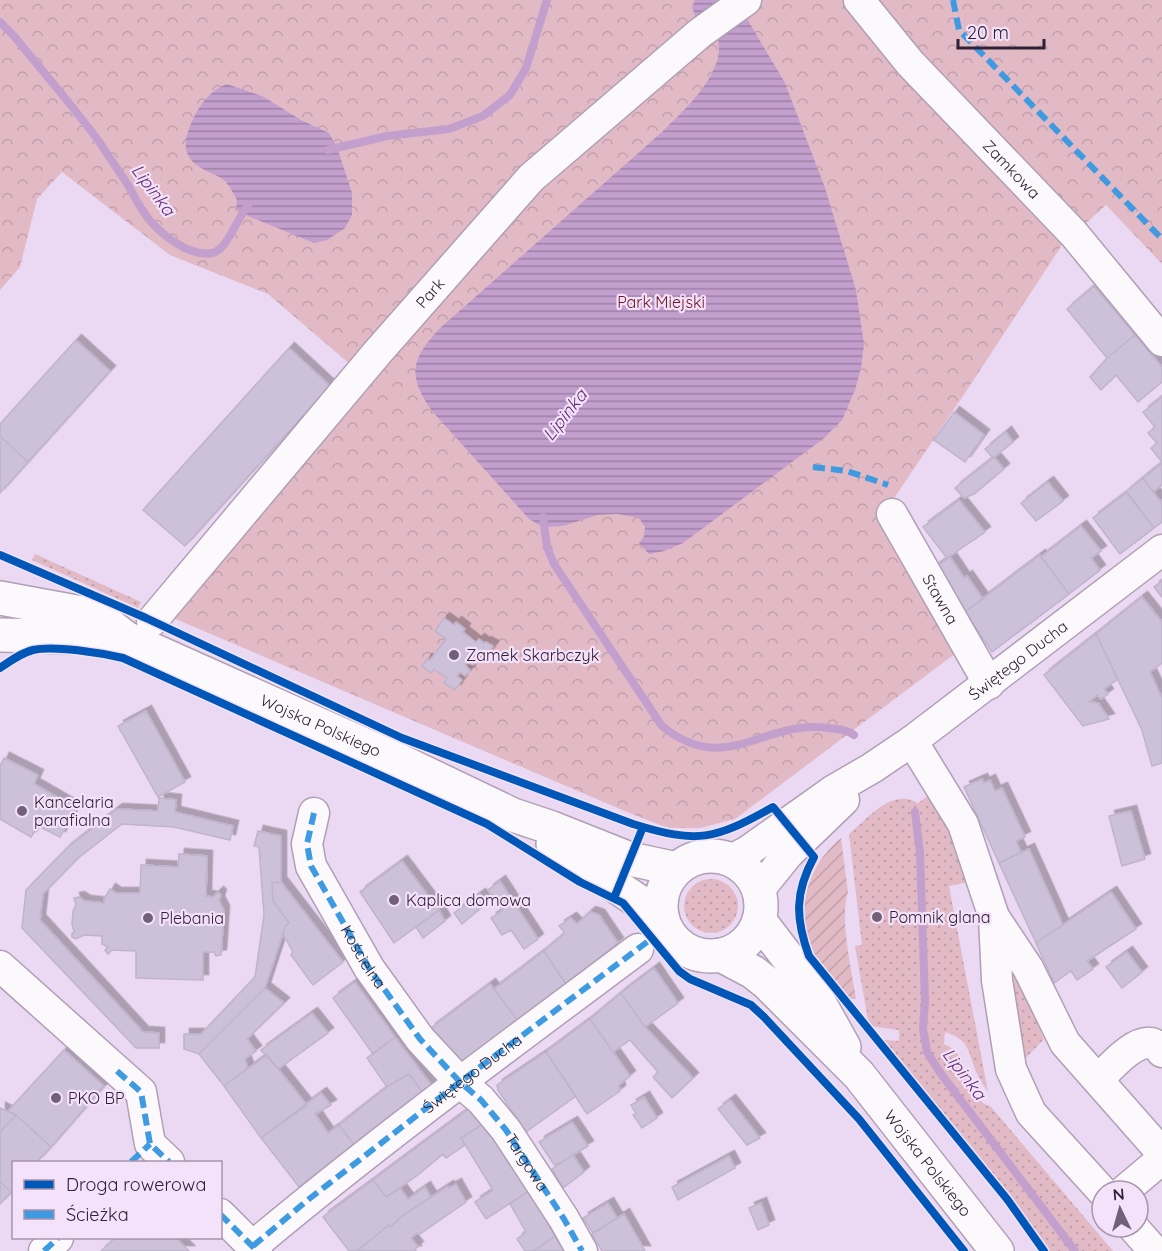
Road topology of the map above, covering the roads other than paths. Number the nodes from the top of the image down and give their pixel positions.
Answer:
1 (859, 0) edge
2 (744, 1) edge
3 (1162, 341) edge
4 (892, 514) dead end
5 (1162, 550) edge
6 (0, 598) edge
7 (139, 630) junction
8 (0, 635) edge
9 (989, 684) junction
10 (912, 741) junction
11 (872, 768) junction
12 (314, 813) dead end
13 (513, 815) junction
14 (730, 860) junction
15 (677, 869) junction
16 (759, 905) junction
17 (662, 916) junction
18 (994, 917) junction
19 (638, 949) dead end
20 (721, 955) junction
21 (0, 966) edge
22 (1162, 1052) edge
23 (859, 1075) junction
24 (1098, 1080) junction
25 (460, 1082) junction
26 (1162, 1153) edge
27 (150, 1156) edge
28 (1162, 1159) edge
29 (1091, 1179) edge
30 (1138, 1179) edge
31 (222, 1216) edge
32 (57, 1239) edge
33 (1144, 1239) edge
34 (255, 1249) edge
35 (44, 1251) edge
36 (582, 1251) edge
37 (998, 1251) edge
38 (1154, 1251) edge

1 - 3 street, Zamkowa
2 - 7 street, Park
4 - 9 street, Stawna
5 - 9 street, Świętego Ducha
6 - 7 main road, Wojska Polskiego
7 - 8 main road, Wojska Polskiego
7 - 13 main road, Wojska Polskiego
9 - 10 street, Świętego Ducha
10 - 11 street, Świętego Ducha
10 - 18 street
11 - 14 street, Świętego Ducha
11 - 16 street, Świętego Ducha
12 - 25 street, Kościelna
13 - 15 main road, Wojska Polskiego
13 - 17 main road, Wojska Polskiego
14 - 15 main road
14 - 16 main road
15 - 17 main road
16 - 20 main road
16 - 23 main road, Wojska Polskiego
17 - 20 main road
18 - 24 street
18 - 29 street
19 - 25 street, Świętego Ducha
20 - 23 main road, Wojska Polskiego
21 - 27 street
22 - 24 street
23 - 37 main road, Wojska Polskiego
24 - 26 street
25 - 34 street, Świętego Ducha
25 - 36 street, Targowa
28 - 30 street
31 - 34 street
32 - 35 street
33 - 38 street

